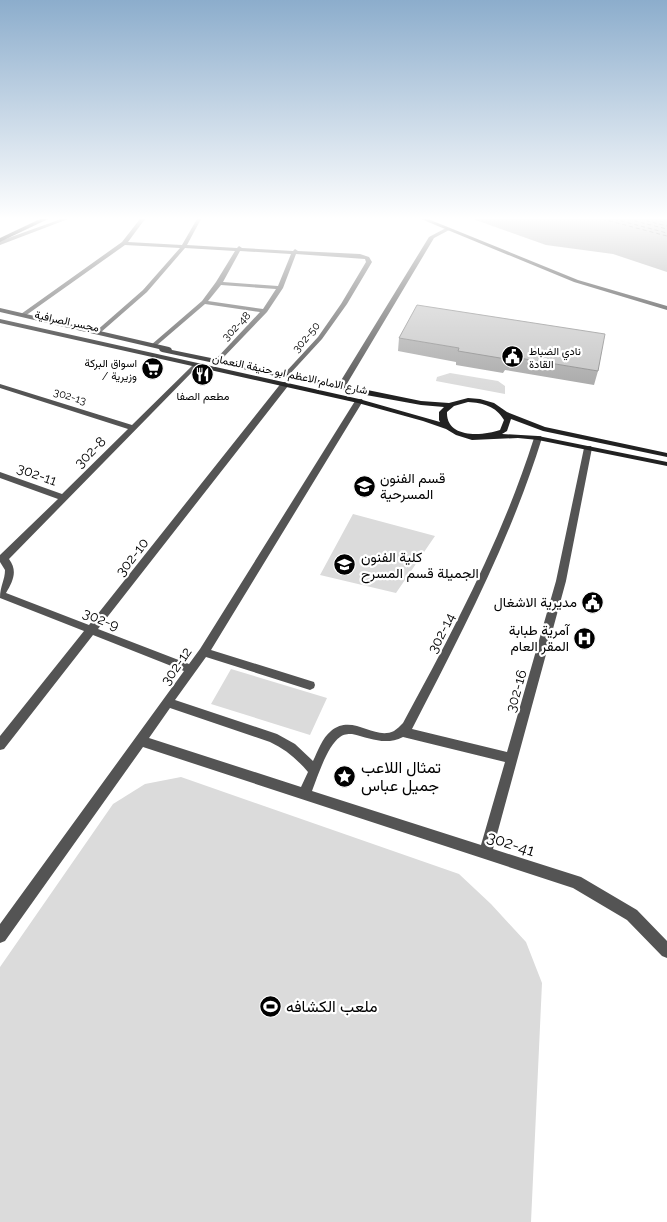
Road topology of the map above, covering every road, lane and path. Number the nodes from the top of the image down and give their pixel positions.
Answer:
1 (78, 276) edge
2 (159, 276) edge
3 (222, 276) edge
4 (285, 276) edge
5 (361, 276) edge
6 (408, 276) edge
7 (566, 276) edge
8 (218, 283) junction
9 (280, 288) junction
10 (204, 302) junction
11 (667, 308) edge
12 (0, 310) edge
13 (264, 312) junction
14 (23, 315) junction
15 (0, 317) edge
16 (0, 321) edge
17 (0, 327) edge
18 (98, 332) junction
19 (154, 345) junction
20 (128, 346) junction
21 (194, 356) junction
22 (217, 361) junction
23 (187, 363) junction
24 (196, 365) junction
25 (285, 380) junction
26 (0, 386) edge
27 (341, 387) junction
28 (359, 400) junction
29 (450, 405) junction
30 (505, 414) junction
31 (134, 428) junction
32 (447, 428) junction
33 (488, 437) junction
34 (538, 438) junction
35 (588, 448) junction
36 (667, 455) edge
37 (667, 464) edge
38 (0, 475) edge
39 (64, 498) junction
40 (2, 558) edge
41 (0, 594) edge
42 (92, 630) junction
43 (204, 652) junction
44 (192, 670) junction
45 (310, 685) dead end
46 (169, 703) junction
47 (402, 732) junction
48 (142, 741) junction
49 (0, 745) edge
50 (511, 758) junction
51 (314, 771) junction
52 (305, 793) junction
53 (485, 852) junction
54 (0, 936) edge
55 (667, 951) edge

1 - 14 street
2 - 18 street
3 - 8 street
4 - 9 street, 302-48
5 - 25 street, 302-50
6 - 27 street
7 - 11 main road
8 - 9 street
8 - 10 street
9 - 13 street, 302-48
10 - 13 street
10 - 19 street
12 - 14 main road
13 - 22 street, 302-48
14 - 18 main road
15 - 20 main road, مجسر الصرافية
16 - 20 main road, مجسر الصرافية
17 - 23 main road
18 - 19 main road
19 - 21 main road
20 - 21 main road, شارع الامام الاعظم ابو حنيفة النعمان
20 - 23 main road, شارع الامام الاعظم ابو حنيفة النعمان
21 - 22 main road, شارع الامام الاعظم ابو حنيفة النعمان
22 - 25 main road, شارع الامام الاعظم ابو حنيفة النعمان
23 - 24 main road, شارع الامام الاعظم ابو حنيفة النعمان
24 - 25 main road, شارع الامام الاعظم ابو حنيفة النعمان
24 - 31 street, 302-8
25 - 27 main road, شارع الامام الاعظم ابو حنيفة النعمان
25 - 28 main road, شارع الامام الاعظم ابو حنيفة النعمان
25 - 42 street, 302-10
26 - 31 street, 302-13
27 - 29 main road, شارع الامام الاعظم ابو حنيفة النعمان
28 - 32 main road, شارع الامام الاعظم ابو حنيفة النعمان
28 - 43 street, 302-12
29 - 30 main road, شارع الامام الاعظم ابو حنيفة النعمان
29 - 32 main road
30 - 33 main road
30 - 36 main road
31 - 39 street, 302-8
32 - 33 main road, شارع الامام الاعظم ابو حنيفة النعمان
33 - 34 main road
34 - 35 main road
34 - 47 street, 302-14
35 - 37 main road
35 - 50 street, 302-16
38 - 39 street, 302-11
39 - 40 street, 302-8
40 - 41 street
41 - 42 street, 302-9
42 - 44 street, 302-9
42 - 49 street, 302-10
43 - 44 street, 302-12
43 - 45 street
44 - 46 street, 302-12
46 - 48 street, 302-12
46 - 51 street
47 - 50 street
47 - 51 street
48 - 52 street, 302-41
48 - 54 street, 302-12
50 - 53 street, 302-16
51 - 52 street
52 - 53 street, 302-41
53 - 55 street, 302-41

